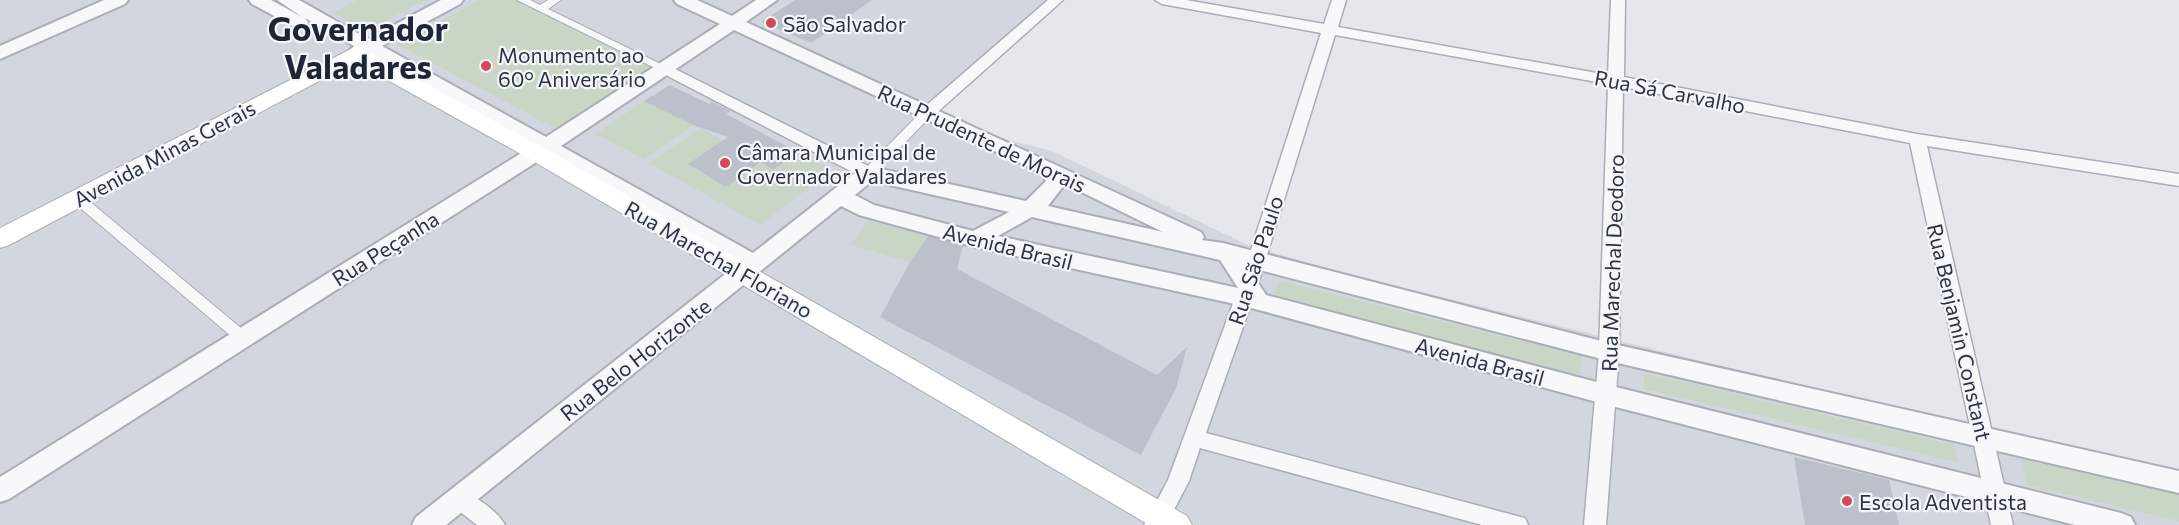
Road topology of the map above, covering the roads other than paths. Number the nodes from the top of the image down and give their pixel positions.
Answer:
1 (120, 0) edge
2 (258, 0) edge
3 (286, 0) edge
4 (433, 0) edge
5 (454, 0) edge
6 (522, 0) edge
7 (556, 0) edge
8 (683, 0) edge
9 (768, 0) edge
10 (1056, 0) edge
11 (1162, 0) edge
12 (1339, 0) edge
13 (1618, 0) edge
14 (540, 9) junction
15 (733, 22) junction
16 (1329, 30) junction
17 (357, 47) junction
18 (0, 52) edge
19 (664, 69) junction
20 (1618, 81) junction
21 (927, 113) junction
22 (1917, 139) junction
23 (541, 149) junction
24 (1034, 161) junction
25 (868, 173) junction
26 (2179, 180) edge
27 (840, 195) junction
28 (77, 198) junction
29 (1027, 210) junction
30 (0, 227) edge
31 (0, 238) edge
32 (975, 239) junction
33 (1228, 254) junction
34 (1256, 262) junction
35 (749, 268) junction
36 (1250, 296) junction
37 (243, 338) junction
38 (1610, 352) junction
39 (1608, 394) junction
40 (1983, 436) junction
41 (1195, 438) junction
42 (2179, 482) edge
43 (0, 491) edge
44 (1996, 494) junction
45 (459, 499) junction
46 (1164, 522) edge
47 (426, 525) edge
48 (494, 525) edge
49 (1517, 525) edge
50 (1595, 525) edge
51 (2002, 525) edge
52 (2121, 525) edge

1 - 18 street
2 - 17 street, Rua Marechal Floriano
3 - 17 street, Rua Marechal Floriano
4 - 17 street, Avenida Minas Gerais
5 - 17 street, Avenida Minas Gerais
6 - 14 street
7 - 14 street
8 - 15 street, Rua Prudente de Morais
9 - 15 street, Rua Peçanha
10 - 21 street, Rua Belo Horizonte
11 - 16 street, Rua Sá Carvalho
12 - 16 street, Rua São Paulo
13 - 20 street, Rua Marechal Deodoro
14 - 19 street
15 - 19 street, Rua Peçanha
15 - 21 street, Rua Prudente de Morais
16 - 20 street, Rua Sá Carvalho
16 - 34 street, Rua São Paulo
17 - 23 main road, Rua Marechal Floriano
17 - 28 main road, Avenida Minas Gerais
17 - 30 main road, Avenida Minas Gerais
19 - 23 street, Rua Peçanha
19 - 25 street
20 - 22 street, Rua Sá Carvalho
20 - 38 street, Rua Marechal Deodoro
21 - 24 street, Rua Prudente de Morais
21 - 25 street, Rua Belo Horizonte
22 - 26 street, Rua Sá Carvalho
22 - 40 street, Rua Benjamin Constant
23 - 35 main road, Rua Marechal Floriano
23 - 37 street, Rua Peçanha
24 - 29 street
24 - 33 street, Rua Prudente de Morais
25 - 27 street, Rua Belo Horizonte
25 - 29 street
27 - 32 street, Avenida Brasil
27 - 35 street, Rua Belo Horizonte
28 - 31 main road, Avenida Minas Gerais
28 - 37 street
29 - 32 street
29 - 33 street
32 - 36 street, Avenida Brasil
33 - 34 street
33 - 36 street
34 - 36 street, Rua São Paulo
34 - 38 street
35 - 45 street, Rua Belo Horizonte
35 - 46 main road, Rua Marechal Floriano
36 - 39 street, Avenida Brasil
36 - 41 street, Rua São Paulo
37 - 43 street, Rua Peçanha
38 - 39 street, Rua Marechal Deodoro
38 - 40 street
39 - 44 street, Avenida Brasil
39 - 50 street, Rua Marechal Deodoro
40 - 42 street
40 - 44 street, Rua Benjamin Constant
41 - 46 street, Rua São Paulo
41 - 49 street
44 - 51 street, Rua Benjamin Constant
44 - 52 street, Avenida Brasil
45 - 47 street, Rua Belo Horizonte
45 - 48 street

